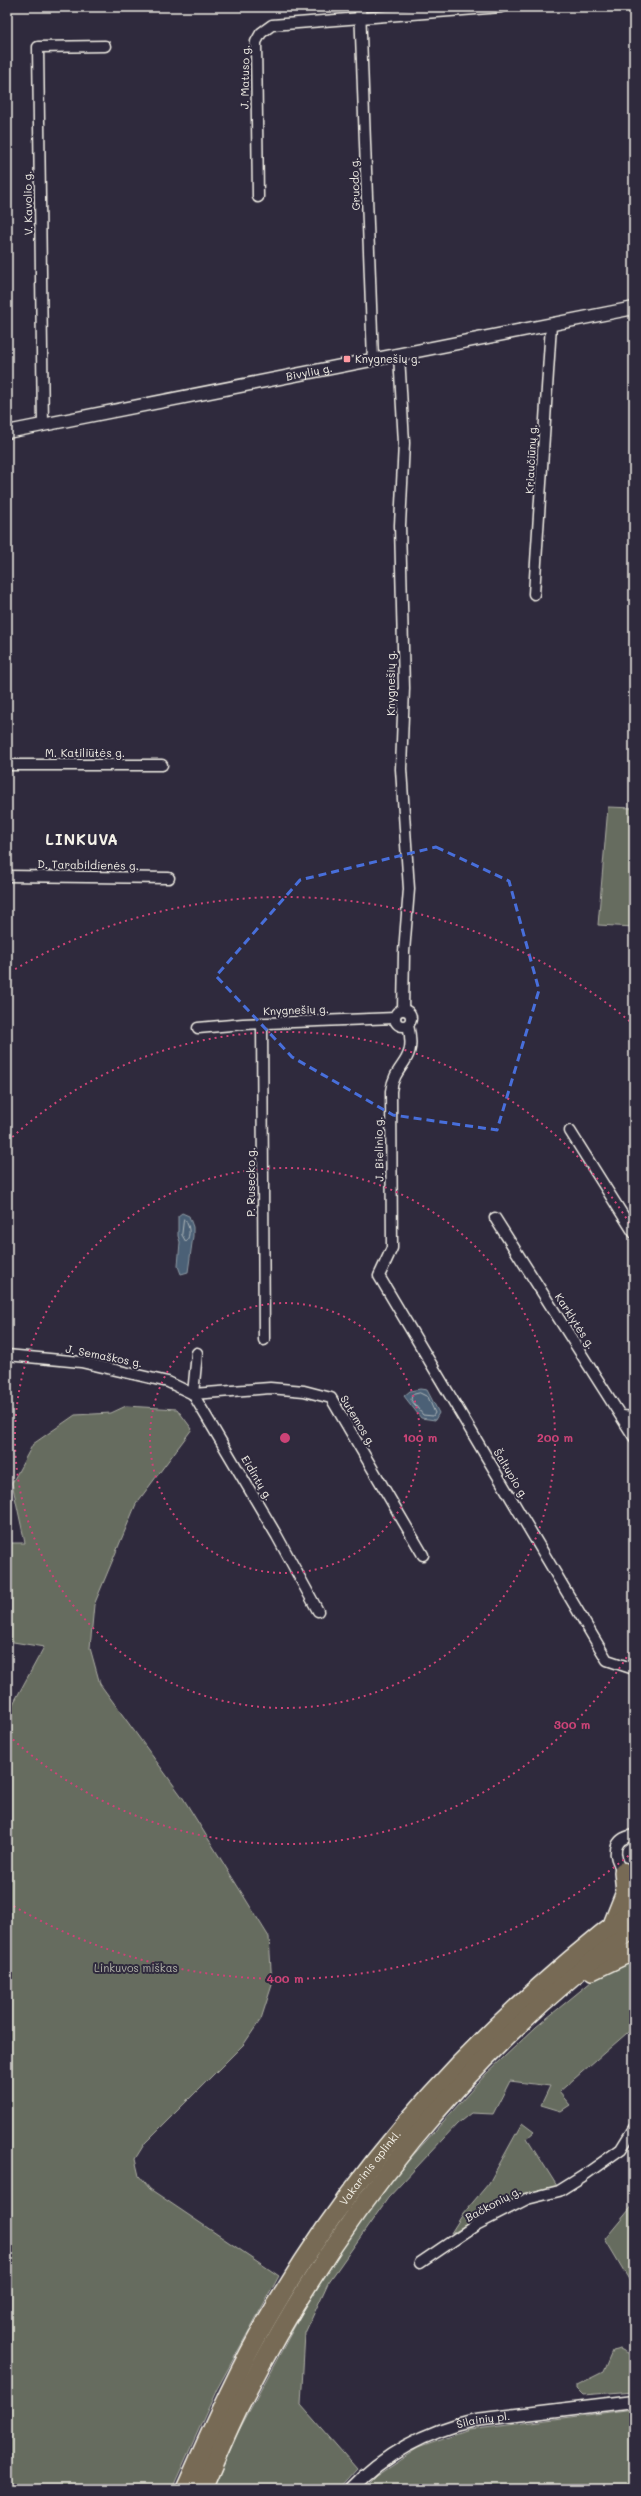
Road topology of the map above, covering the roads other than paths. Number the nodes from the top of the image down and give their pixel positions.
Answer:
1 (360, 7) edge
2 (501, 7) edge
3 (362, 20) junction
4 (105, 46) dead end
5 (258, 197) dead end
6 (634, 308) edge
7 (551, 325) junction
8 (399, 355) junction
9 (373, 360) junction
10 (43, 425) junction
11 (7, 432) edge
12 (534, 594) dead end
13 (7, 765) edge
14 (162, 765) dead end
15 (7, 876) edge
16 (169, 878) dead end
17 (403, 1010) junction
18 (395, 1018) junction
19 (262, 1023) junction
20 (408, 1025) junction
21 (198, 1028) dead end
22 (570, 1131) dead end
23 (495, 1218) dead end
24 (634, 1233) edge
25 (379, 1276) joint
26 (264, 1340) dead end
27 (197, 1353) dead end
28 (7, 1355) edge
29 (193, 1394) junction
30 (622, 1416) junction
31 (634, 1417) edge
32 (634, 1437) edge
33 (423, 1555) dead end
34 (318, 1611) dead end
35 (634, 1669) edge
36 (634, 1835) edge
37 (628, 1874) edge
38 (634, 1908) edge
39 (612, 1924) junction
40 (634, 1929) edge
41 (634, 1951) edge
42 (568, 1982) junction
43 (634, 2128) edge
44 (420, 2263) dead end
45 (634, 2401) edge
46 (185, 2489) edge
47 (203, 2489) edge
48 (351, 2489) edge

1 - 3 street, Gruodo g.
2 - 3 street, J. Matuso g.
3 - 5 street, J. Matuso g.
3 - 9 street, Gruodo g.
4 - 10 street, V. Kavolio g.
6 - 7 street, Bivylių g.
7 - 8 street, Bivylių g.
7 - 12 street, Kriaučiūnų g.
8 - 9 street, Bivylių g.
8 - 17 street, Knygnešių g.
9 - 10 street, Bivylių g.
10 - 11 street, Bivylių g.
13 - 14 street, M. Katiliūtės g.
15 - 16 street, D. Tarabildienės g.
17 - 18 street
17 - 20 street, Knygnešių g.
18 - 19 street, Knygnešių g.
18 - 20 street
19 - 21 street, Knygnešių g.
19 - 26 street, P. Rusecko g.
20 - 25 street, J. Bielinio g.
22 - 24 street
23 - 30 street, Karklytės g.
25 - 35 street, Šaltupio g.
27 - 29 street
28 - 29 street, J. Semaškos g.
29 - 33 street, Sutemos g.
29 - 34 street, Eidintų g.
30 - 31 street
30 - 32 street, Karklytės g.
36 - 37 street
37 - 39 highway
38 - 39 highway, Vakarinis aplinkl.
39 - 46 highway, Vakarinis aplinkl.
40 - 42 highway, Vakarinis aplinkl.
41 - 42 highway
42 - 47 highway, Vakarinis aplinkl.
43 - 44 street, Bačkonių g.
45 - 48 street, Šilainių pl.

